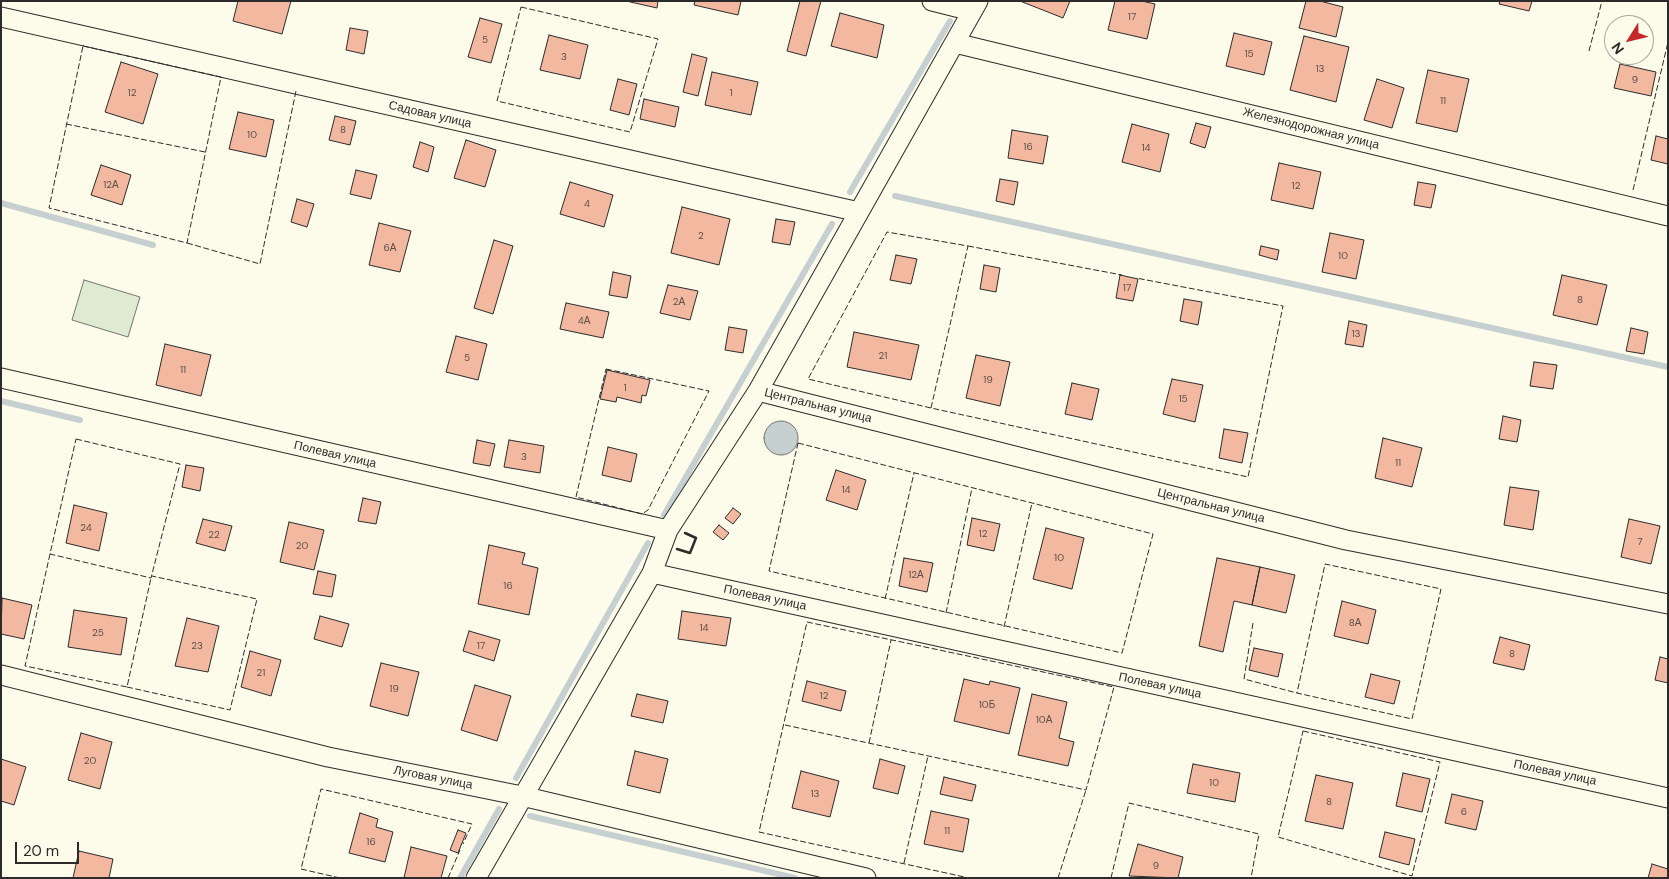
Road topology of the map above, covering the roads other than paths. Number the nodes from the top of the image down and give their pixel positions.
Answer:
1 (932, 1) edge
2 (975, 6) edge
3 (1, 17) edge
4 (955, 43) junction
5 (859, 212) junction
6 (1668, 216) edge
7 (1, 378) edge
8 (758, 391) junction
9 (668, 530) junction
10 (652, 573) junction
11 (1668, 604) edge
12 (1, 675) edge
13 (522, 796) junction
14 (1668, 798) edge
15 (476, 878) edge
16 (866, 878) edge

1 - 2 street
2 - 4 street
3 - 5 street, Садовая улица
4 - 5 street
4 - 6 street, Железнодорожная улица
5 - 8 street
7 - 9 street, Полевая улица
8 - 9 street
8 - 11 street, Центральная улица
9 - 10 street
10 - 13 street
10 - 14 street, Полевая улица
12 - 13 street, Луговая улица
13 - 15 street
13 - 16 street, Луговая улица

